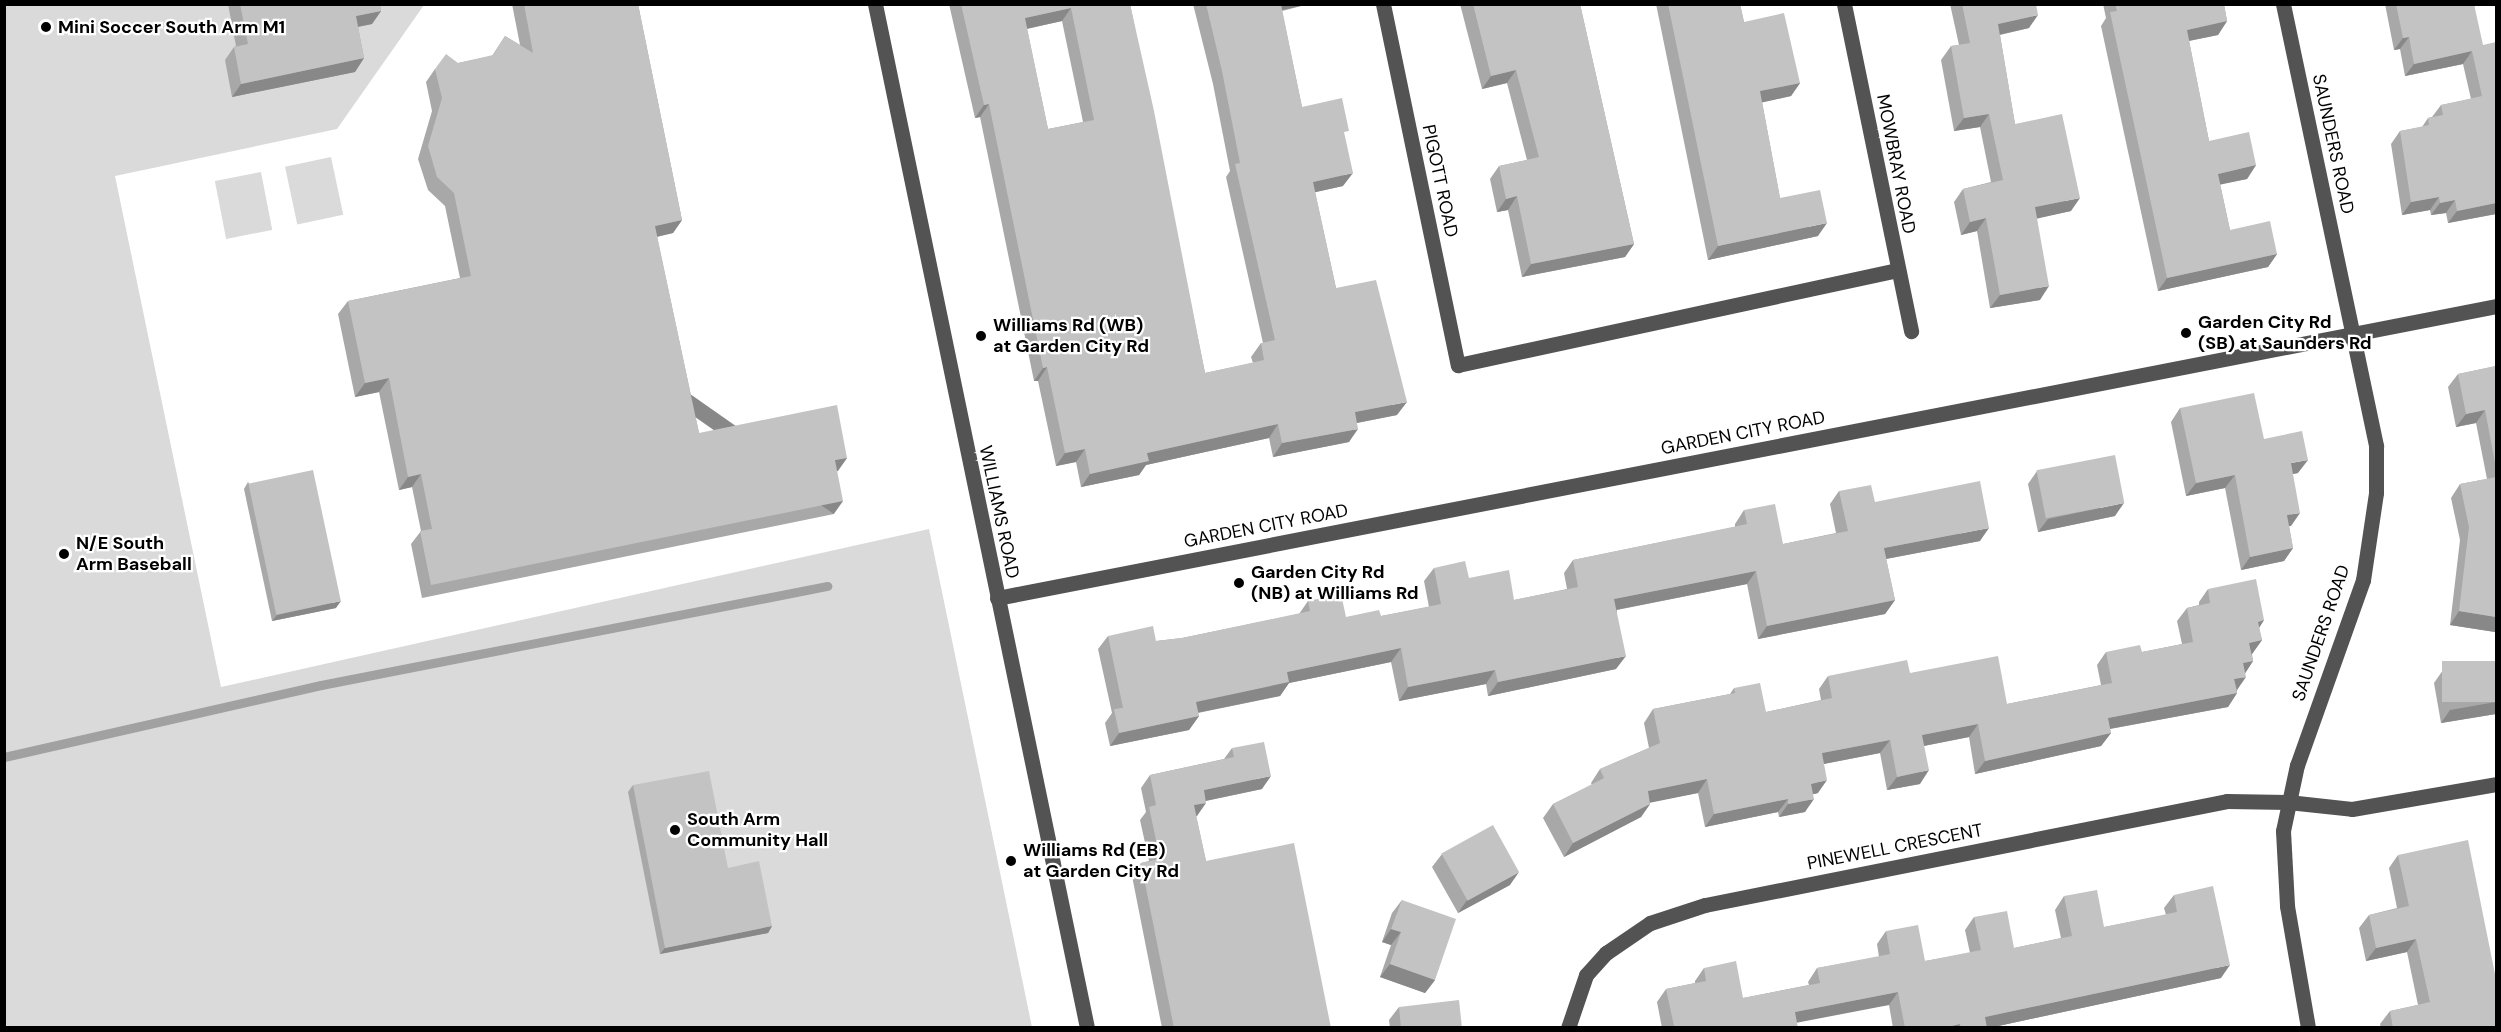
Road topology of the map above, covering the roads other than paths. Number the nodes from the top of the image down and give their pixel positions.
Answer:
1 (875, 4) edge
2 (1383, 4) edge
3 (1844, 4) edge
4 (2283, 4) edge
5 (1897, 270) junction
6 (2496, 306) edge
7 (1911, 332) dead end
8 (2355, 333) junction
9 (997, 598) junction
10 (2496, 784) edge
11 (2288, 802) junction
12 (1087, 1028) edge
13 (1568, 1028) edge
14 (2308, 1028) edge

1 - 9 street, WILLIAMS ROAD
2 - 5 street, PIGOTT ROAD
3 - 5 street, MOWBRAY ROAD
4 - 8 street, SAUNDERS ROAD
5 - 7 street, MOWBRAY ROAD
6 - 8 street, GARDEN CITY ROAD
8 - 9 street, GARDEN CITY ROAD
8 - 11 street, SAUNDERS ROAD
9 - 12 street, WILLIAMS ROAD
10 - 11 street, PINEWELL CRESCENT
11 - 13 street, PINEWELL CRESCENT
11 - 14 street, SAUNDERS ROAD

